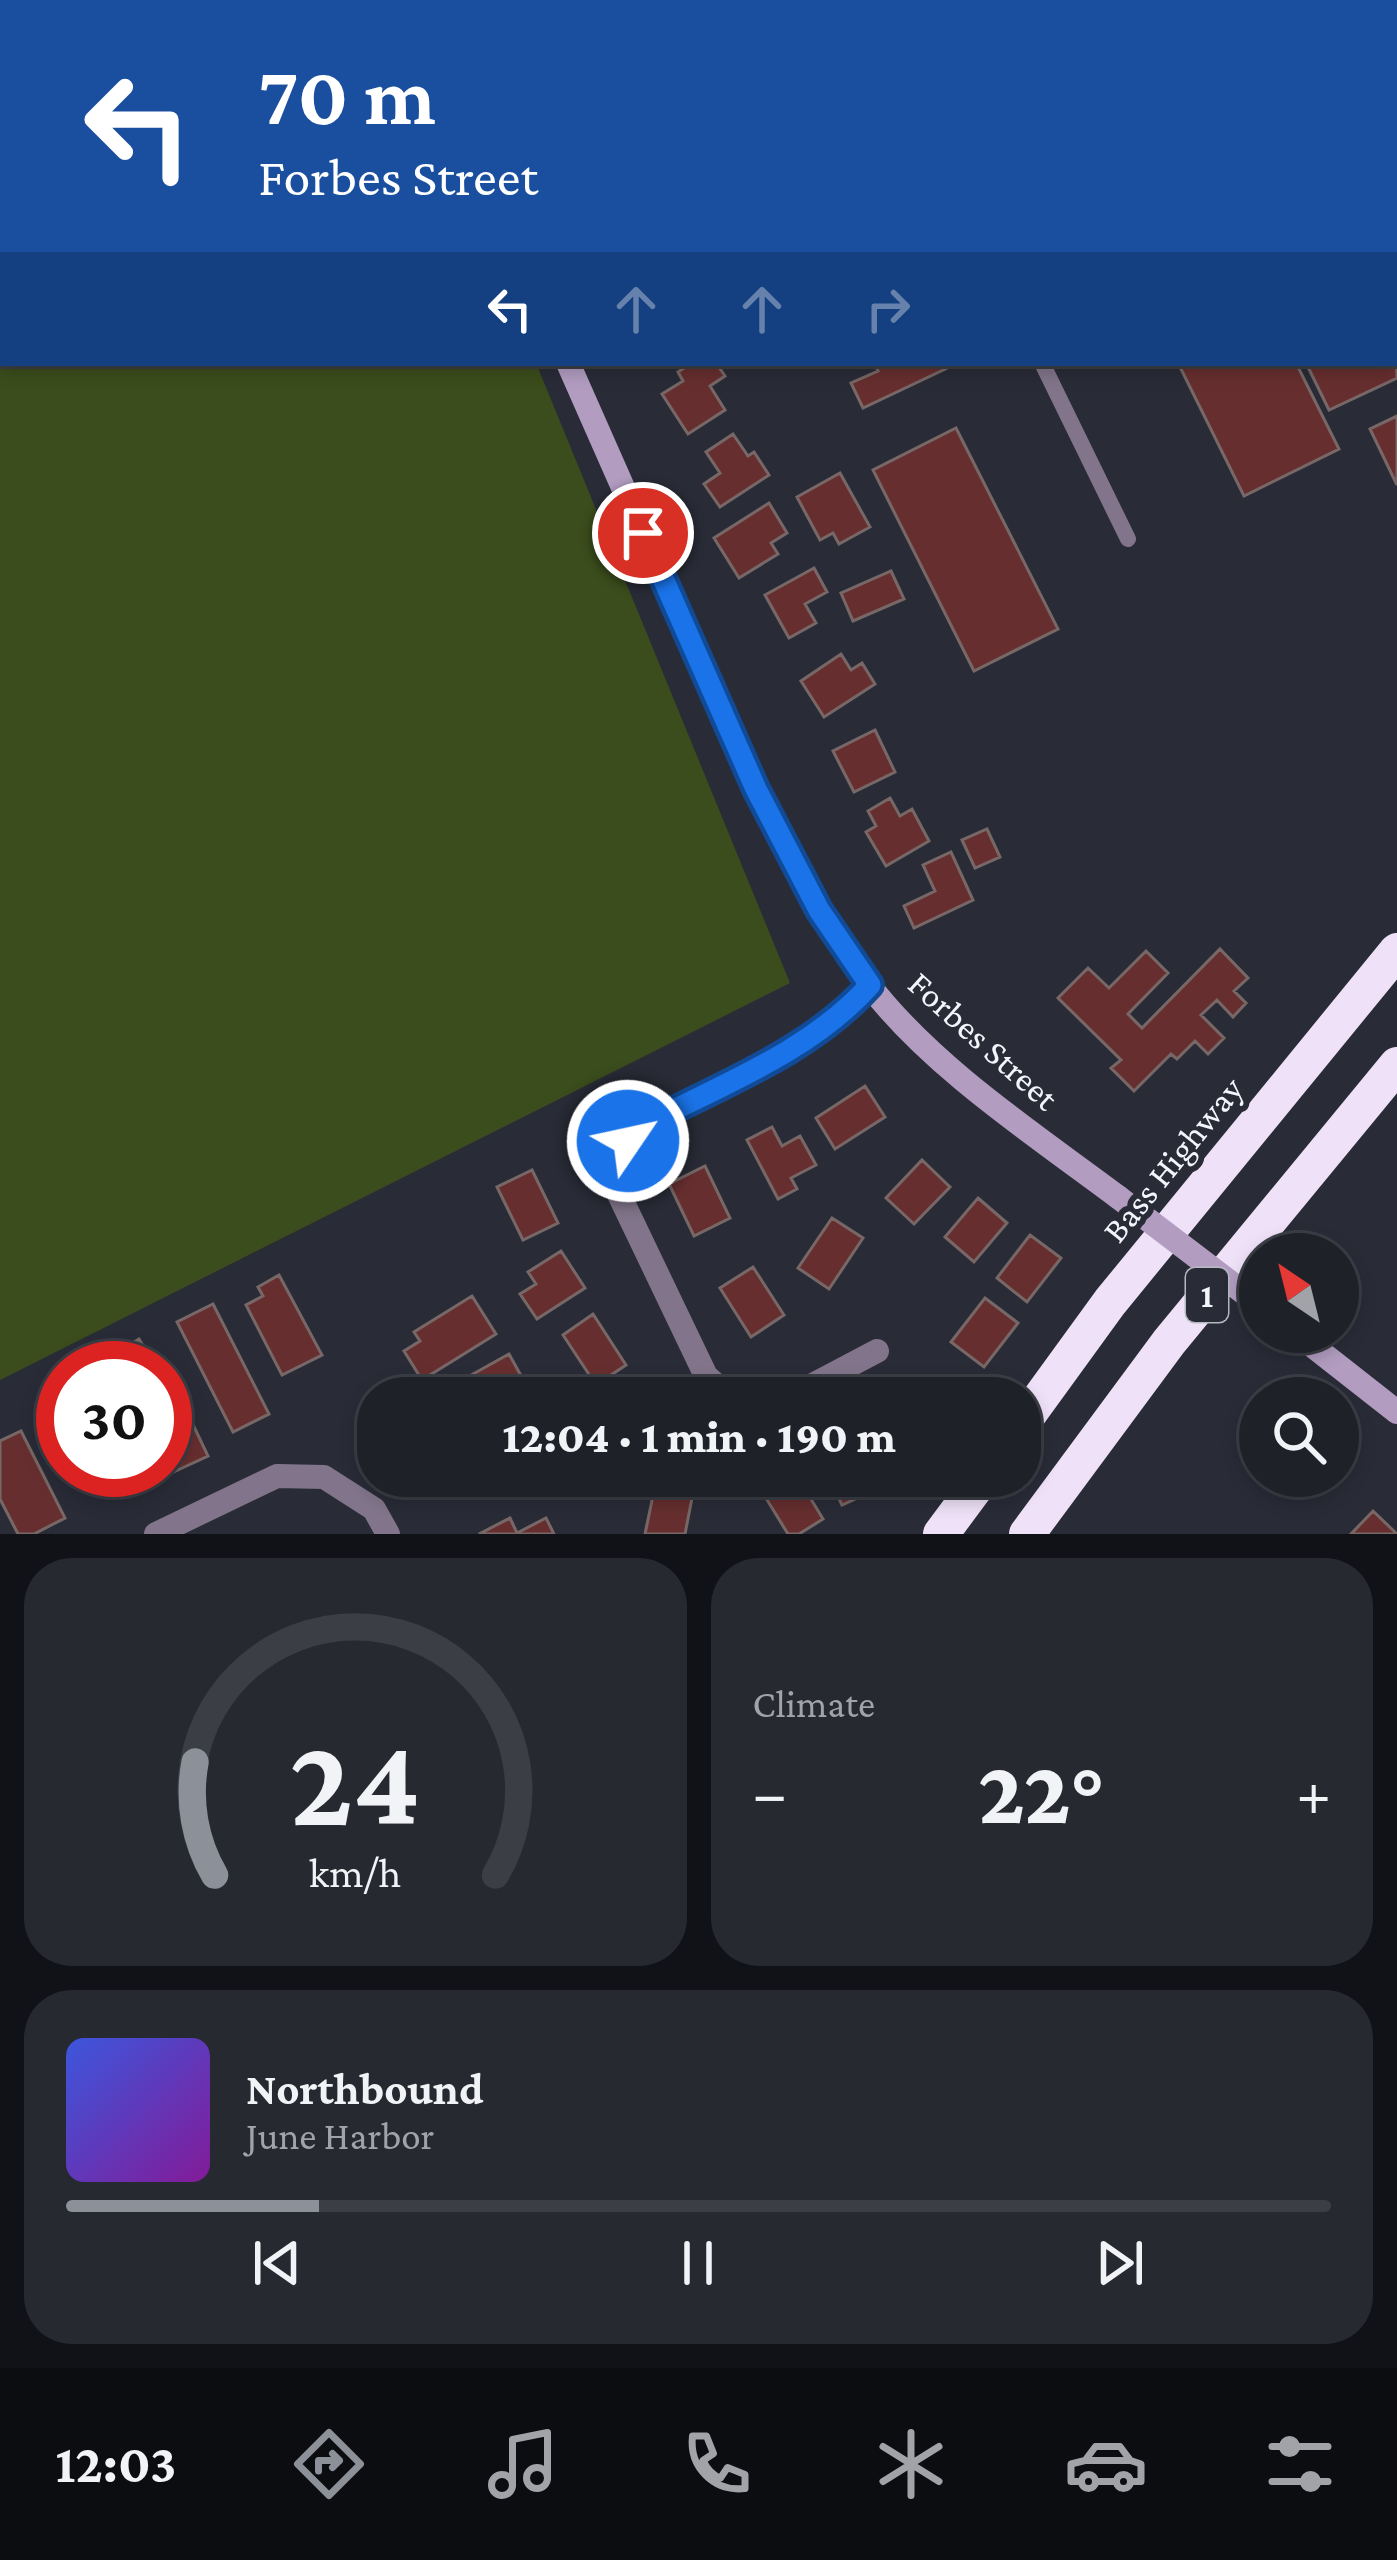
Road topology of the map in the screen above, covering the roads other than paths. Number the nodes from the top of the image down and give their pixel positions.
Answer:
1 (569, 366) edge
2 (1043, 366) edge
3 (1128, 539) dead end
4 (1397, 951) edge
5 (870, 985) junction
6 (1397, 1065) edge
7 (1239, 1289) edge
8 (877, 1351) dead end
9 (1322, 1353) edge
10 (707, 1377) edge
11 (828, 1377) edge
12 (1041, 1397) edge
13 (1397, 1412) edge
14 (968, 1497) edge
15 (156, 1534) edge
16 (388, 1534) edge
17 (941, 1534) edge
18 (1028, 1534) edge

1 - 5 street, Forbes Street
2 - 3 lane
4 - 12 highway, Bass Highway / 1
5 - 7 street, Forbes Street, bridge
5 - 10 street
6 - 18 highway, 1
8 - 11 street
9 - 13 street
14 - 17 highway
15 - 16 street

